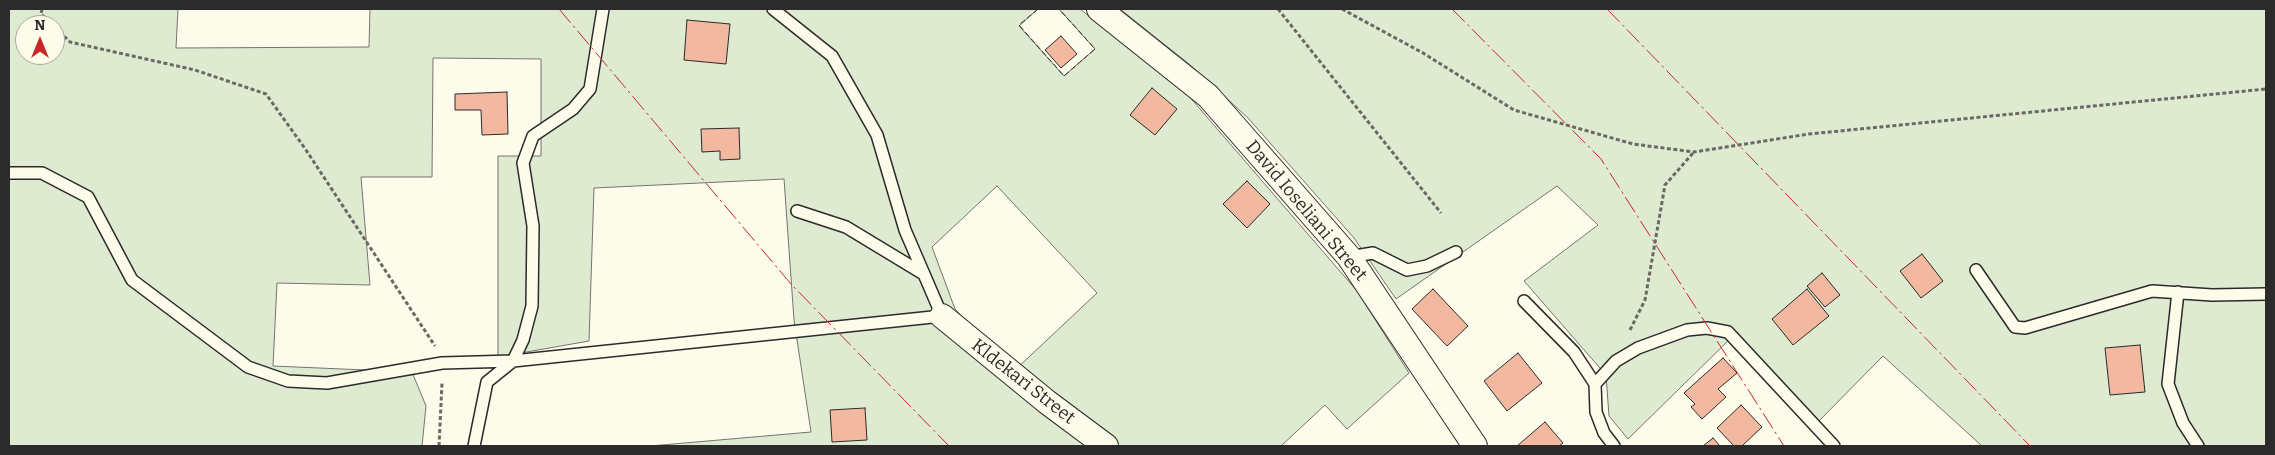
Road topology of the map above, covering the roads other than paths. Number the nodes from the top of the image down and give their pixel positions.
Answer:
1 (603, 9) edge
2 (773, 9) edge
3 (1099, 9) edge
4 (9, 173) edge
5 (797, 211) dead end
6 (1456, 252) dead end
7 (1349, 257) junction
8 (1976, 270) dead end
9 (922, 273) junction
10 (2178, 292) junction
11 (2266, 294) edge
12 (1524, 301) dead end
13 (942, 316) junction
14 (513, 361) junction
15 (1595, 384) junction
16 (474, 446) edge
17 (1106, 446) edge
18 (1475, 446) edge
19 (1614, 446) edge
20 (1834, 446) edge
21 (2198, 446) edge

1 - 14 lane
2 - 9 lane
3 - 7 street, David Ioseliani Street
4 - 14 lane
5 - 9 lane
6 - 7 lane
7 - 18 street, David Ioseliani Street
8 - 10 lane
9 - 13 lane
10 - 11 lane
10 - 21 lane
12 - 15 lane
13 - 14 lane
13 - 17 street, Kldekari Street
14 - 16 lane
15 - 19 lane
15 - 20 lane

